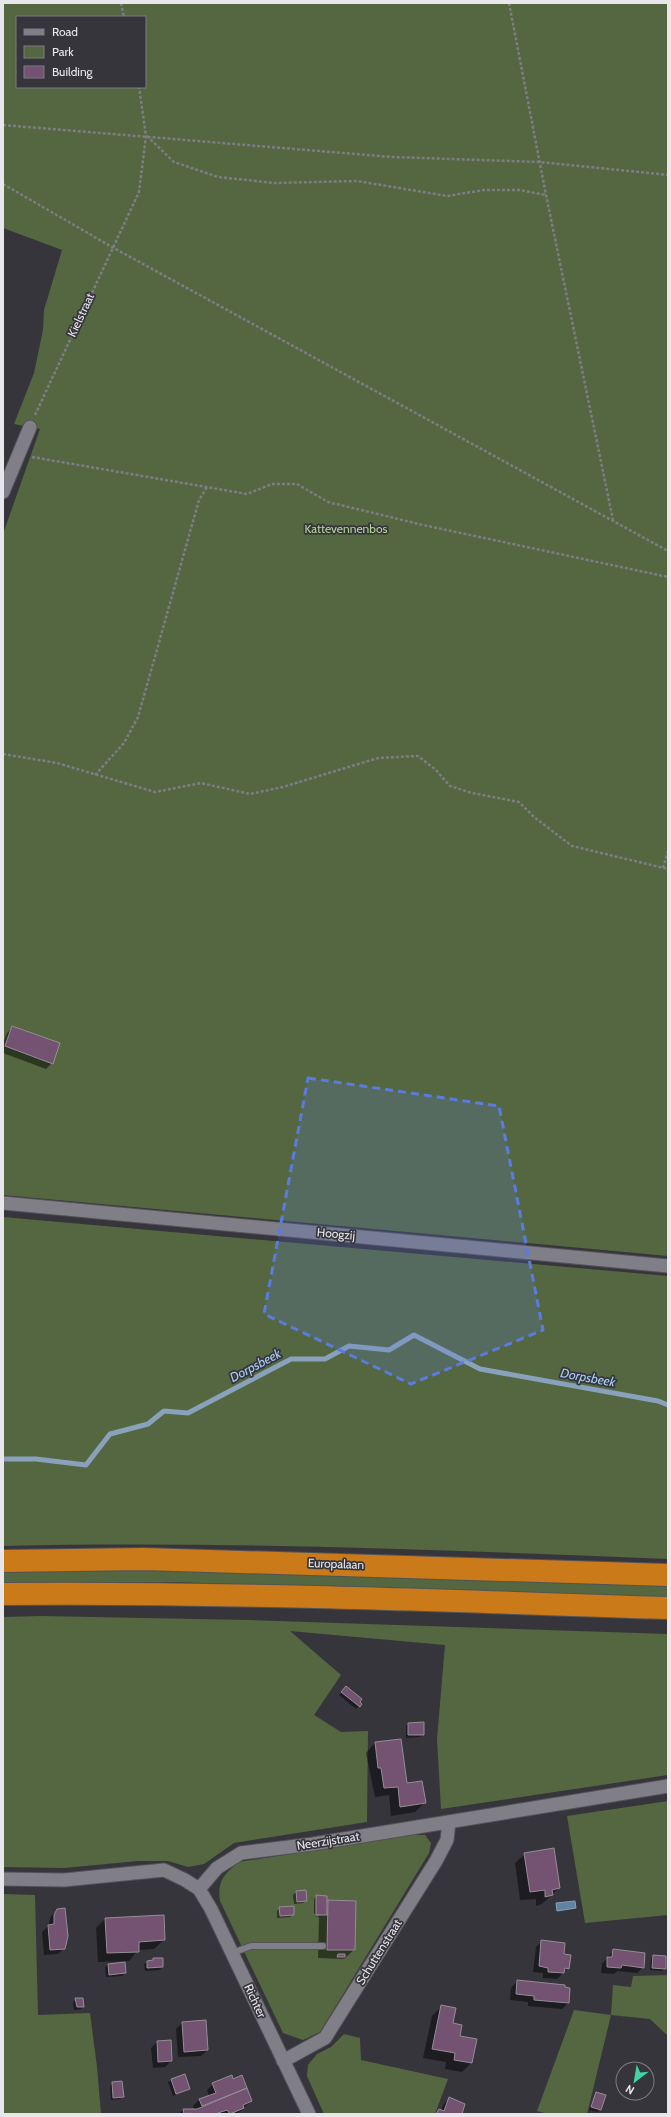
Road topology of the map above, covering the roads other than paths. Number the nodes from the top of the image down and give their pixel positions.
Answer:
1 (30, 427) road end
2 (3, 492) edge
3 (3, 1203) edge
4 (668, 1266) edge
5 (3, 1562) edge
6 (668, 1575) edge
7 (3, 1594) edge
8 (668, 1608) edge
9 (668, 1786) edge
10 (449, 1822) junction
11 (3, 1879) edge
12 (199, 1889) junction
13 (322, 1946) dead end
14 (232, 1953) junction
15 (283, 2061) junction
16 (309, 2114) edge

1 - 2 street
3 - 4 street, Hoogzij
5 - 6 highway, Europalaan
7 - 8 highway
9 - 10 street, Neerzijstraat
10 - 12 street, Neerzijstraat
10 - 15 street, Schuttenstraat
11 - 12 street
12 - 14 street, Richter
13 - 14 lane
14 - 15 street, Richter
15 - 16 street, Richter

